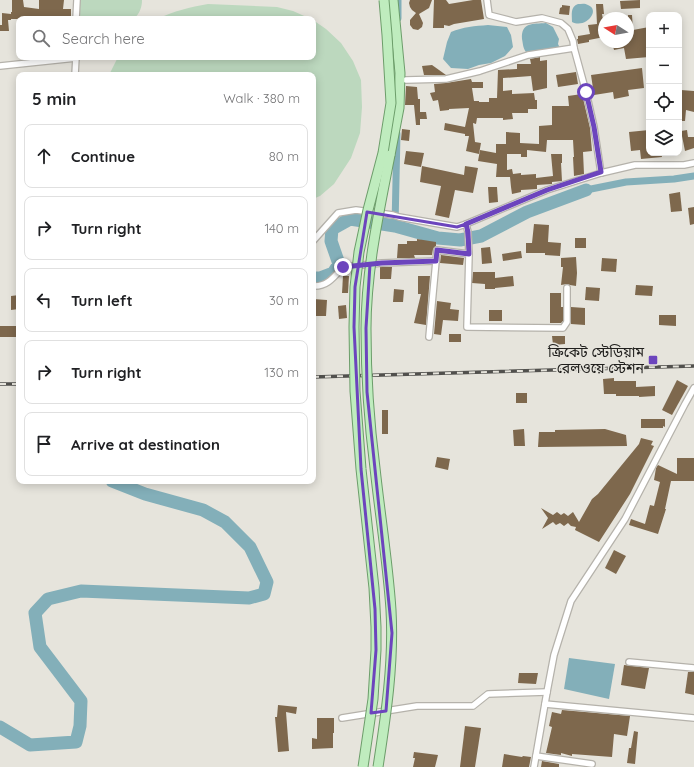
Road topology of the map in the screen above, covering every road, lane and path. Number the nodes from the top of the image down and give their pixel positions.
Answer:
1 (76, 0) edge
2 (384, 0) edge
3 (394, 0) edge
4 (487, 0) edge
5 (76, 16) edge
6 (574, 48) junction
7 (57, 60) edge
8 (76, 60) edge
9 (0, 66) edge
10 (75, 72) edge
11 (406, 80) dead end
12 (694, 163) edge
13 (601, 172) junction
14 (466, 224) junction
15 (316, 238) edge
16 (469, 254) junction
17 (436, 261) junction
18 (316, 286) edge
19 (567, 288) dead end
20 (429, 337) dead end
21 (694, 388) edge
22 (629, 662) dead end
23 (694, 668) edge
24 (547, 692) junction
25 (545, 704) junction
26 (342, 718) dead end
27 (694, 718) edge
28 (536, 756) junction
29 (592, 764) dead end
30 (363, 767) edge
31 (378, 767) edge
32 (534, 767) edge

1 - 5 street
2 - 30 main road, bridge
3 - 31 main road, bridge
4 - 6 street
6 - 11 street
6 - 13 street
7 - 9 street
8 - 10 street
12 - 13 street
13 - 14 street
14 - 15 street
14 - 16 street
16 - 17 street
16 - 19 street
17 - 18 street
17 - 20 street
21 - 24 street
22 - 23 street
24 - 25 street
24 - 26 street
25 - 27 street
25 - 28 street
28 - 29 street
28 - 32 street

